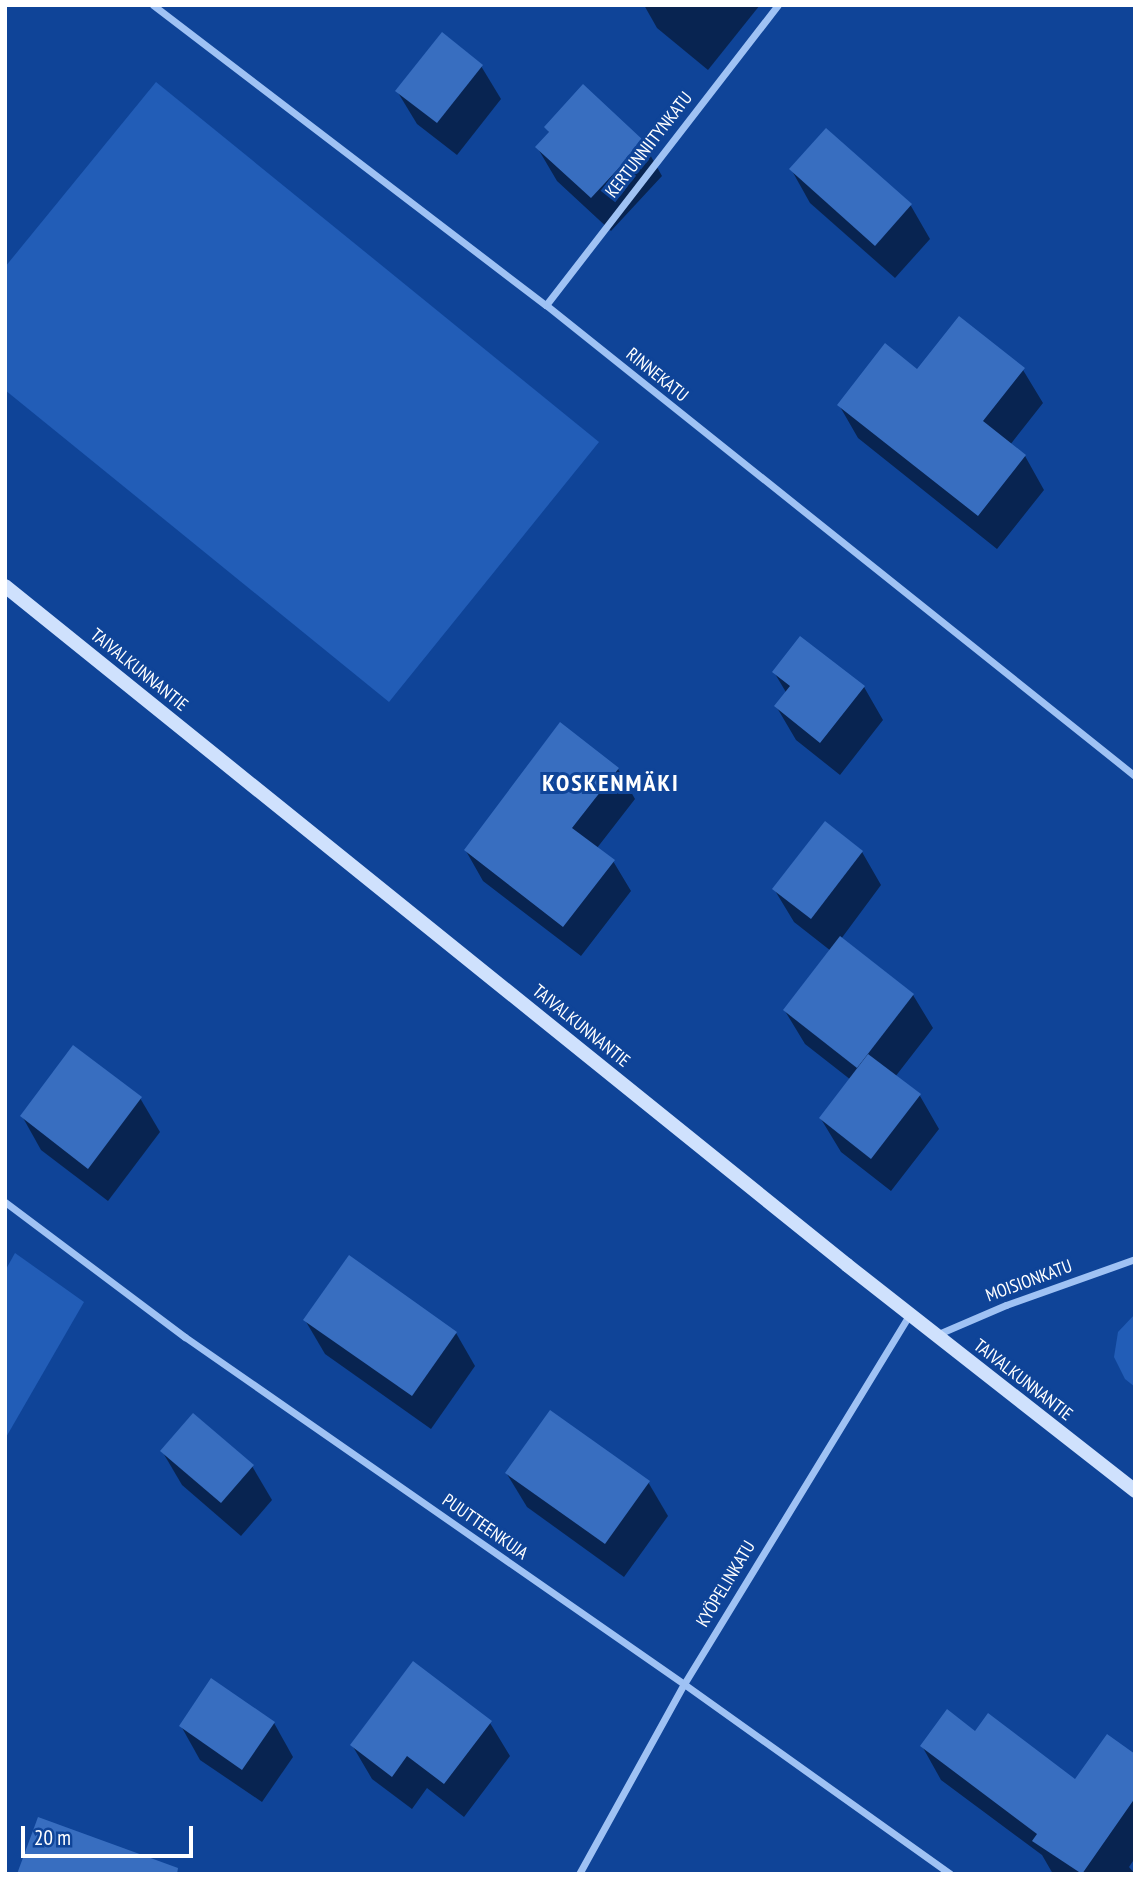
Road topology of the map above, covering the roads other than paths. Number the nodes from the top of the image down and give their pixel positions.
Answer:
1 (153, 5) edge
2 (778, 5) edge
3 (546, 305) junction
4 (5, 586) edge
5 (1135, 776) edge
6 (5, 1202) edge
7 (1135, 1259) edge
8 (909, 1315) junction
9 (936, 1335) junction
10 (1135, 1491) edge
11 (684, 1684) junction
12 (579, 1874) edge
13 (950, 1874) edge

1 - 3 street, RINNEKATU
2 - 3 street, KERTUNNIITYNKATU
3 - 5 street, RINNEKATU
4 - 8 main road, TAIVALKUNNANTIE
6 - 11 street, PUUTTEENKUJA
7 - 9 street, MOISIONKATU
8 - 9 main road, TAIVALKUNNANTIE
8 - 11 street, KYÖPELINKATU
9 - 10 main road, TAIVALKUNNANTIE
11 - 12 street, KYÖPELINKATU
11 - 13 street, PUUTTEENKUJA

